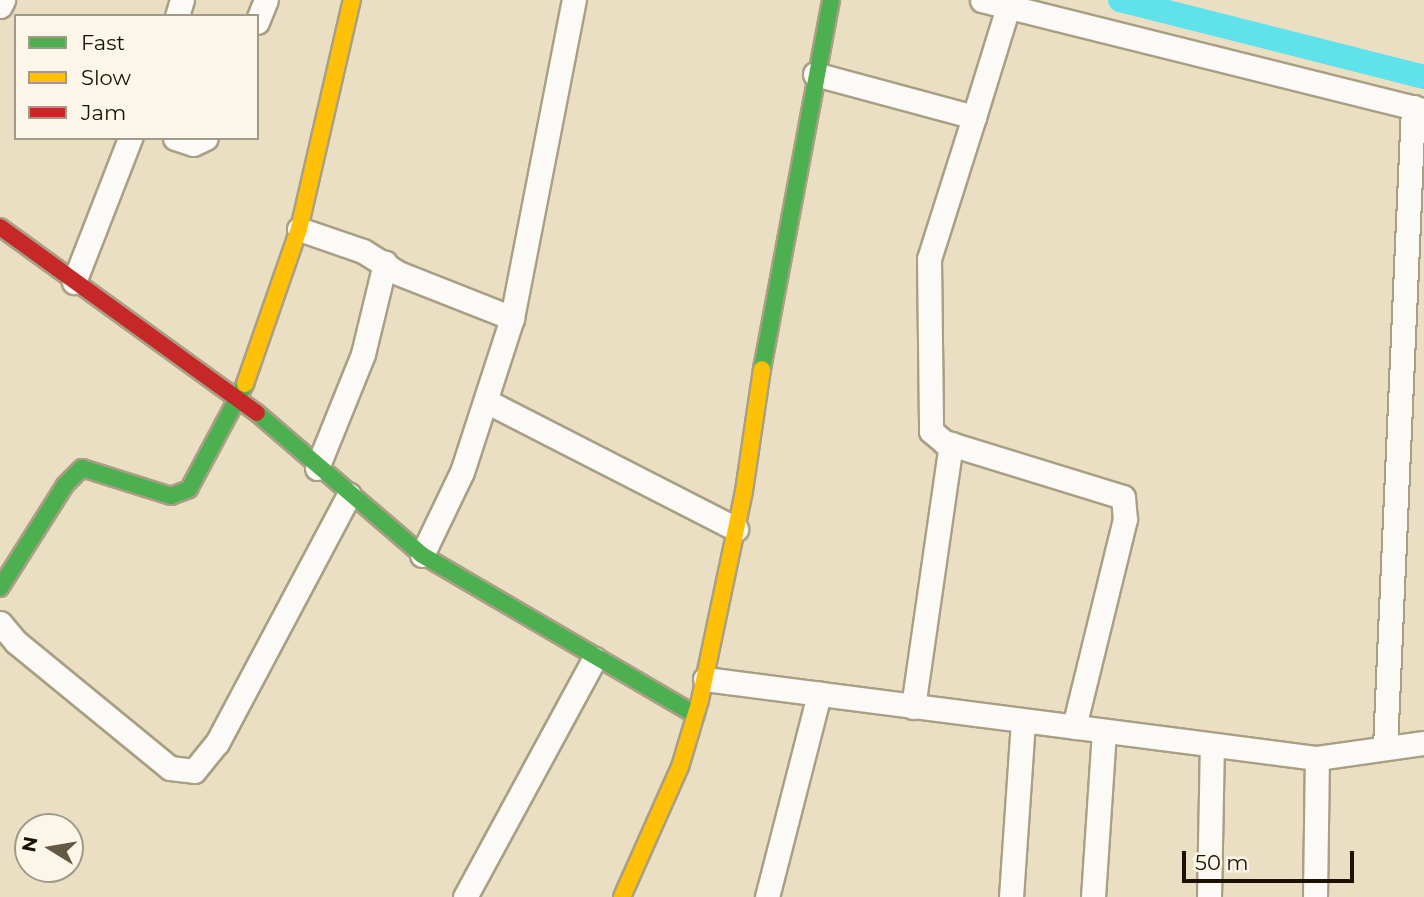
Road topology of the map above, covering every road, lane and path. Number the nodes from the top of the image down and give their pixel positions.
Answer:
1 (3, 0) edge
2 (266, 0) edge
3 (352, 0) edge
4 (574, 0) edge
5 (831, 0) edge
6 (982, 0) edge
7 (0, 6) edge
8 (1008, 7) junction
9 (259, 17) edge
10 (815, 74) junction
11 (1418, 108) edge
12 (974, 117) junction
13 (129, 140) edge
14 (181, 140) edge
15 (202, 140) edge
16 (0, 227) edge
17 (299, 229) junction
18 (385, 263) junction
19 (74, 282) junction
20 (512, 318) junction
21 (240, 399) junction
22 (486, 401) junction
23 (951, 444) junction
24 (317, 468) junction
25 (349, 495) junction
26 (736, 529) junction
27 (422, 555) junction
28 (0, 588) edge
29 (0, 623) edge
30 (594, 659) junction
31 (705, 679) junction
32 (819, 694) junction
33 (913, 707) junction
34 (696, 715) junction
35 (1023, 721) junction
36 (1074, 727) junction
37 (1104, 731) junction
38 (1424, 743) edge
39 (1212, 745) junction
40 (1385, 747) junction
41 (1317, 758) junction
42 (466, 897) edge
43 (622, 897) edge
44 (767, 897) edge
45 (1011, 897) edge
46 (1093, 897) edge
47 (1209, 897) edge
48 (1315, 897) edge

1 - 7 street
2 - 9 street
3 - 17 street
4 - 20 street
5 - 10 street
6 - 8 street
8 - 11 street
8 - 12 street
10 - 12 street
10 - 26 street
11 - 40 street
12 - 23 street
13 - 19 street
14 - 15 street
16 - 19 street
17 - 18 street
17 - 21 street
18 - 20 street
18 - 24 street
19 - 21 street
20 - 22 street
21 - 24 street
21 - 28 street
22 - 26 street
22 - 27 street
23 - 33 street
23 - 36 street
24 - 25 street
25 - 27 street
25 - 29 street
26 - 31 street
27 - 30 street
30 - 34 street
30 - 42 street
31 - 32 street
31 - 34 street
32 - 33 street
32 - 44 street
33 - 35 street
34 - 43 street
35 - 36 street
35 - 45 street
36 - 37 street
37 - 39 street
37 - 46 street
38 - 40 street
39 - 41 street
39 - 47 street
40 - 41 street
41 - 48 street

